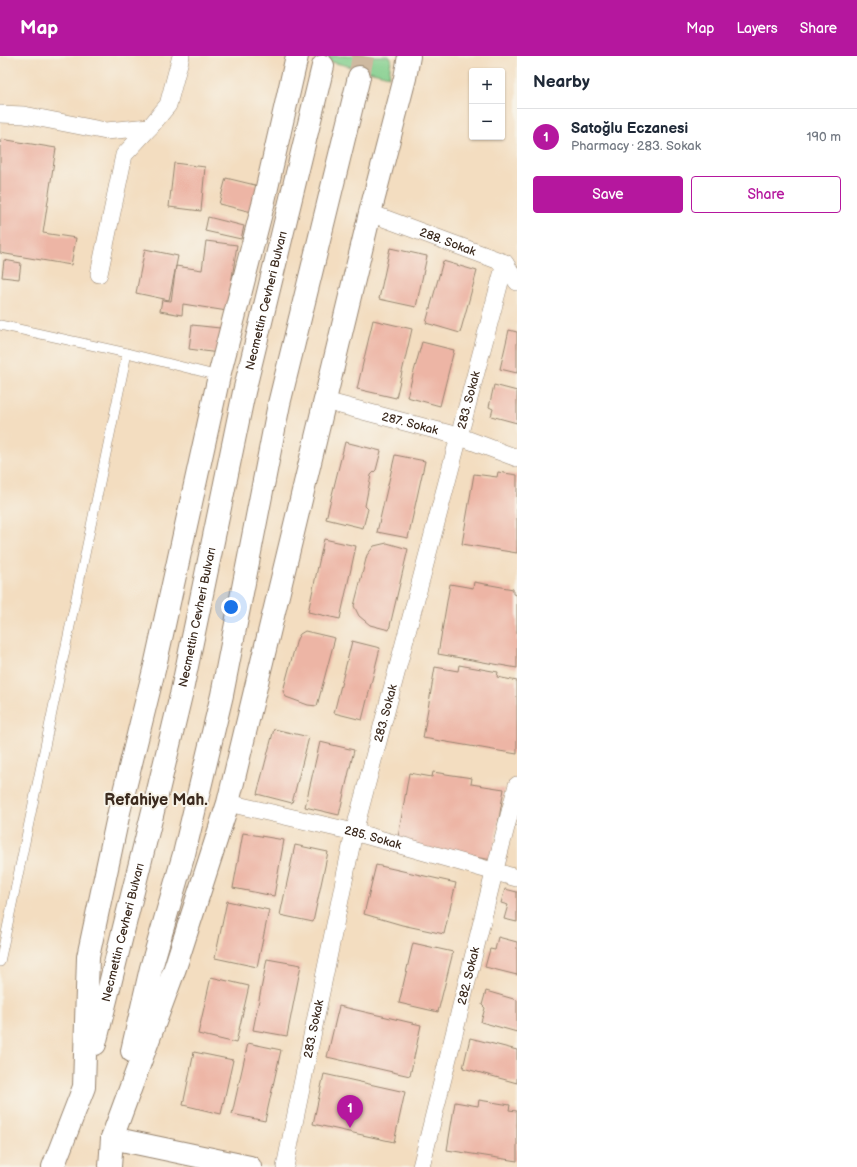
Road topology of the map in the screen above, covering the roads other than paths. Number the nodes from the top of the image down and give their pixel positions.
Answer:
1 (181, 56) edge
2 (297, 56) edge
3 (404, 56) edge
4 (409, 56) edge
5 (323, 66) dead end
6 (359, 77) tunnel mouth
7 (405, 78) junction
8 (0, 114) edge
9 (150, 127) junction
10 (370, 213) junction
11 (505, 264) junction
12 (99, 274) dead end
13 (517, 282) edge
14 (0, 325) edge
15 (127, 353) junction
16 (220, 376) junction
17 (325, 401) junction
18 (458, 436) junction
19 (517, 458) edge
20 (517, 785) edge
21 (228, 802) junction
22 (354, 832) junction
23 (494, 872) junction
24 (517, 878) edge
25 (0, 962) edge
26 (84, 1087) junction
27 (112, 1138) junction
28 (53, 1167) edge
29 (66, 1167) edge
30 (106, 1167) edge
31 (110, 1167) edge
32 (250, 1167) edge
33 (285, 1167) edge
34 (422, 1167) edge

1 - 9 street
2 - 16 main road
3 - 7 main road
4 - 7 main road
5 - 26 main road, Necmettin Cevheri Bulvarı
6 - 27 main road
7 - 10 main road
8 - 9 street
9 - 12 street
10 - 11 street, 288. Sokak
10 - 17 main road
11 - 13 street
11 - 18 street, 283. Sokak
14 - 15 lane
15 - 16 lane
15 - 25 lane
16 - 26 main road
17 - 18 street, 287. Sokak
17 - 21 main road
18 - 19 street, 287. Sokak
18 - 22 street, 283. Sokak
20 - 23 street, 282. Sokak
21 - 22 street, 285. Sokak
21 - 27 main road
22 - 23 street, 285. Sokak
22 - 33 street, 283. Sokak
23 - 24 street, 285. Sokak
23 - 34 street, 282. Sokak
26 - 28 main road
26 - 29 main road, Necmettin Cevheri Bulvarı
27 - 30 main road
27 - 31 main road
27 - 32 main road

